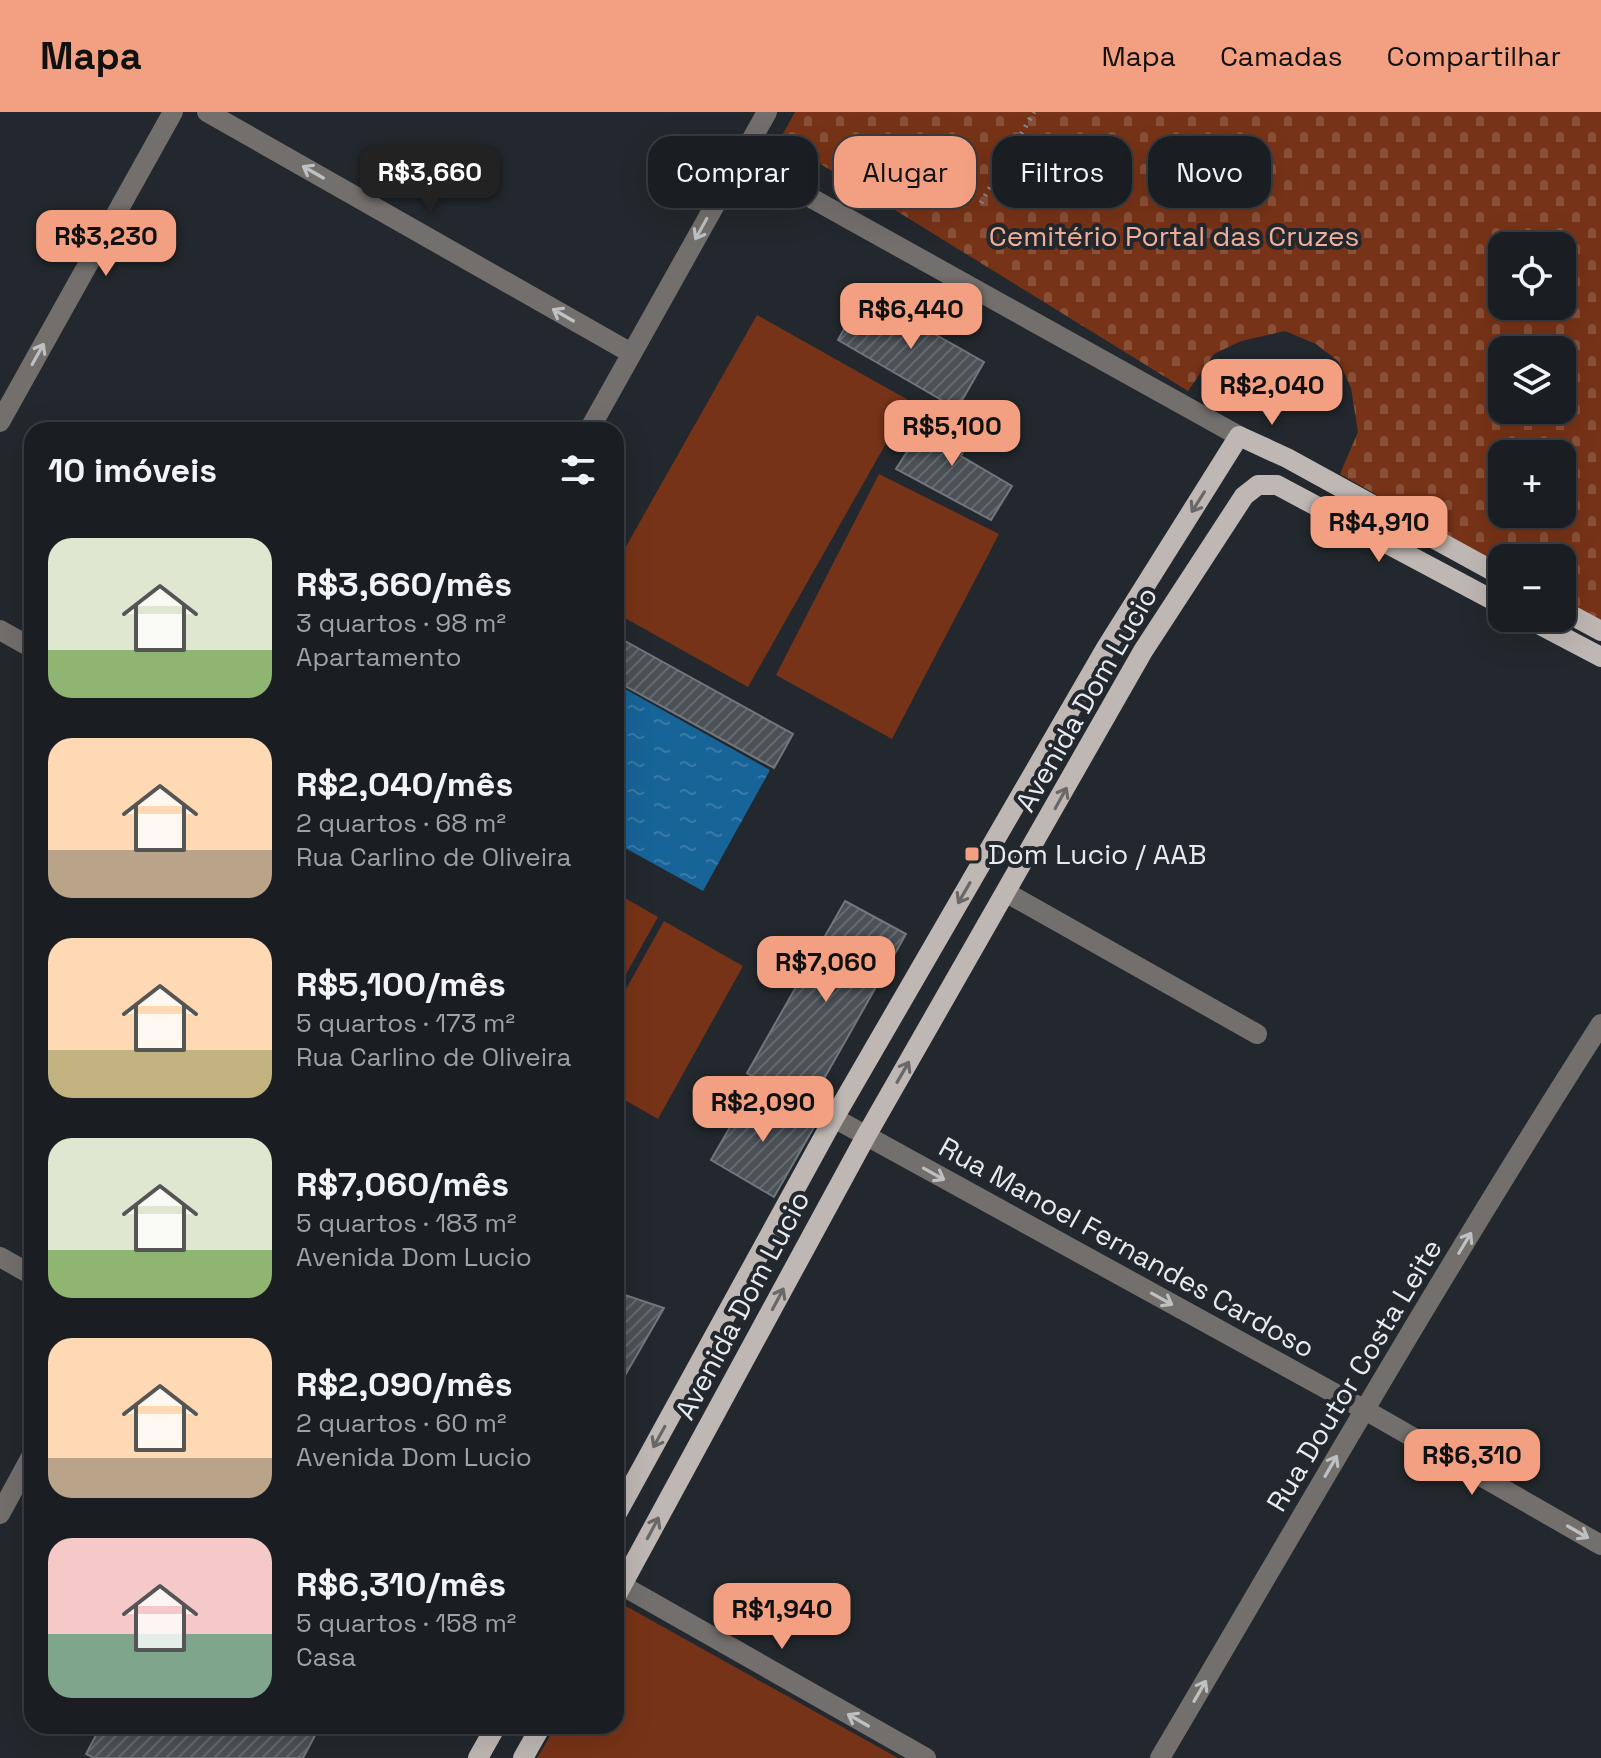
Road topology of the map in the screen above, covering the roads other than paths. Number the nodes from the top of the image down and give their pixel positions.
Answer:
1 (173, 112) edge
2 (207, 112) edge
3 (767, 112) edge
4 (754, 136) edge
5 (818, 202) edge
6 (713, 208) edge
7 (631, 353) junction
8 (0, 422) edge
9 (593, 422) edge
10 (1239, 436) junction
11 (1488, 568) edge
12 (1488, 598) edge
13 (1576, 618) edge
14 (0, 630) edge
15 (1601, 631) edge
16 (1554, 632) edge
17 (24, 644) edge
18 (1601, 657) edge
19 (1007, 893) junction
20 (1601, 1024) edge
21 (1257, 1034) dead end
22 (834, 1118) junction
23 (866, 1136) junction
24 (0, 1257) edge
25 (24, 1270) edge
26 (1365, 1410) junction
27 (24, 1470) edge
28 (624, 1500) edge
29 (0, 1514) edge
30 (1601, 1545) edge
31 (624, 1577) edge
32 (624, 1591) edge
33 (492, 1734) edge
34 (536, 1734) edge
35 (478, 1758) edge
36 (523, 1758) edge
37 (926, 1758) edge
38 (1160, 1758) edge

8 -> 1 street
7 -> 2 street
3 - 4 street
5 - 10 street
6 -> 7 street
7 - 9 street
10 - 11 main road
10 -> 22 main road, Avenida Dom Lucio
19 -> 12 main road, Avenida Dom Lucio
13 - 15 main road
14 - 17 street
16 - 18 main road
19 - 21 street
23 -> 19 main road, Avenida Dom Lucio
26 -> 20 street, Rua Doutor Costa Leite
22 - 23 street, Rua Manoel Fernandes Cardoso
22 -> 28 main road, Avenida Dom Lucio
23 -> 26 street, Rua Manoel Fernandes Cardoso
31 -> 23 main road, Avenida Dom Lucio
24 - 25 street
26 -> 30 street, Rua Manoel Fernandes Cardoso
38 -> 26 street, Rua Doutor Costa Leite
27 - 29 street
37 -> 32 street
33 - 35 main road
34 - 36 main road

